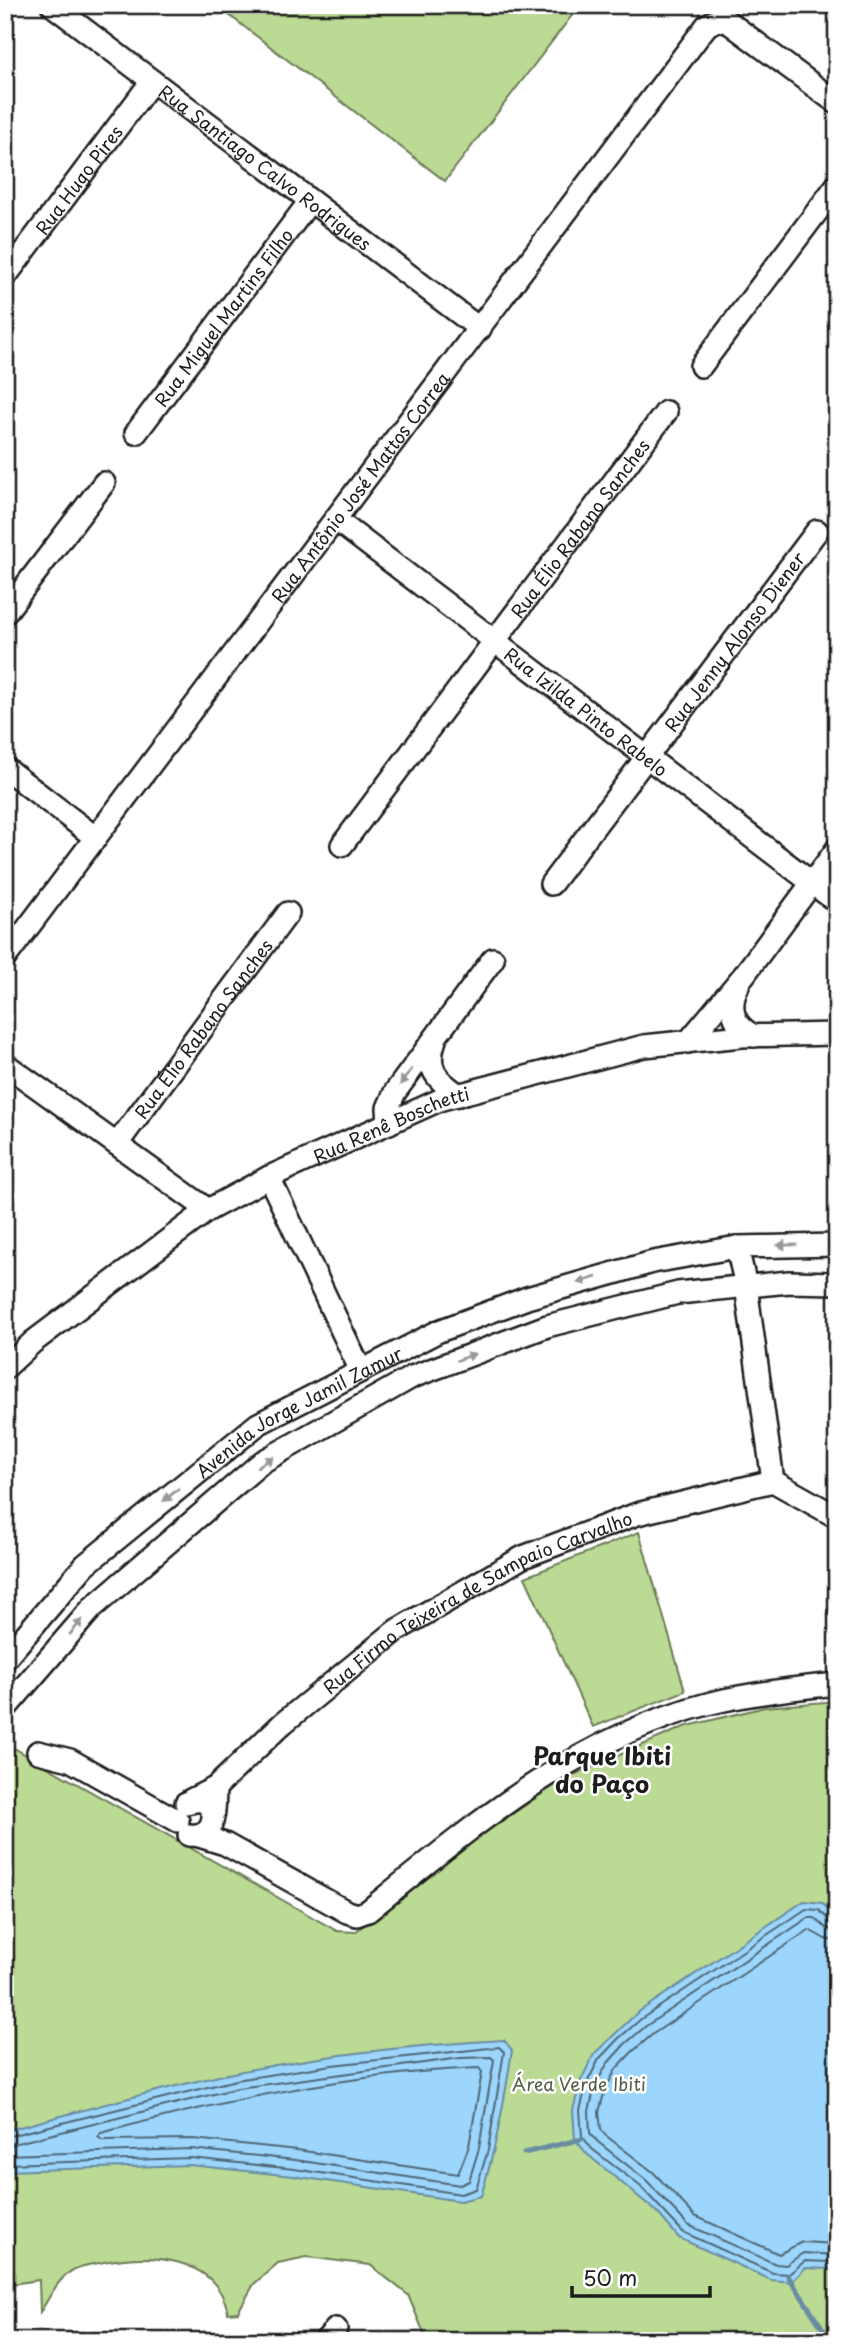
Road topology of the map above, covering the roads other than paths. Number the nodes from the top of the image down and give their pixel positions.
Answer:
1 (52, 5) edge
2 (152, 81) junction
3 (837, 103) edge
4 (837, 185) edge
5 (310, 201) junction
6 (5, 277) edge
7 (480, 330) junction
8 (701, 366) dead end
9 (666, 412) dead end
10 (136, 433) dead end
11 (104, 483) dead end
12 (336, 520) junction
13 (817, 531) dead end
14 (5, 614) edge
15 (494, 641) junction
16 (647, 757) junction
17 (5, 768) edge
18 (96, 838) junction
19 (342, 845) dead end
20 (837, 849) edge
21 (811, 883) junction
22 (551, 884) dead end
23 (837, 902) edge
24 (288, 913) dead end
25 (5, 958) edge
26 (493, 959) dead end
27 (744, 975) junction
28 (837, 1034) edge
29 (436, 1035) junction
30 (754, 1036) junction
31 (688, 1042) junction
32 (5, 1063) edge
33 (459, 1095) junction
34 (389, 1123) junction
35 (117, 1144) junction
36 (269, 1177) junction
37 (208, 1210) junction
38 (837, 1245) edge
39 (737, 1247) junction
40 (690, 1255) junction
41 (653, 1262) junction
42 (837, 1283) edge
43 (746, 1286) junction
44 (697, 1291) junction
45 (660, 1297) junction
46 (5, 1368) edge
47 (361, 1371) junction
48 (773, 1481) junction
49 (837, 1517) edge
50 (5, 1659) edge
51 (31, 1679) junction
52 (837, 1684) edge
53 (5, 1709) edge
54 (38, 1752) dead end
55 (215, 1788) junction
56 (184, 1809) junction
57 (209, 1824) junction

1 - 2 street, Rua Santiago Calvo Rodrigues
2 - 5 street, Rua Santiago Calvo Rodrigues
2 - 6 street, Rua Hugo Pires
3 - 7 street, Rua Antônio José Mattos Correa
4 - 8 street
5 - 7 street, Rua Santiago Calvo Rodrigues
5 - 10 street, Rua Miguel Martins Filho
7 - 12 street, Rua Antônio José Mattos Correa
9 - 15 street, Rua Élio Rabano Sanches
11 - 14 street
12 - 15 street, Rua Izilda Pinto Rabelo
12 - 18 street, Rua Antônio José Mattos Correa
13 - 16 street, Rua Jenny Alonso Diener
15 - 16 street, Rua Izilda Pinto Rabelo
15 - 19 street, Rua Élio Rabano Sanches
16 - 21 street, Rua Izilda Pinto Rabelo
16 - 22 street, Rua Jenny Alonso Diener
17 - 18 street
18 - 25 street, Rua Antônio José Mattos Correa
20 - 21 street
21 - 23 street, Rua Izilda Pinto Rabelo
21 - 27 street
24 - 35 street, Rua Élio Rabano Sanches
26 - 29 street
27 - 30 street
27 - 31 street
28 - 30 street, Rua Renê Boschetti
29 - 33 street
29 -> 34 street
30 - 31 street, Rua Renê Boschetti
31 - 33 street, Rua Renê Boschetti
32 - 35 street
33 - 34 street, Rua Renê Boschetti
34 - 36 street, Rua Renê Boschetti
35 - 37 street
36 - 37 street, Rua Renê Boschetti
36 - 47 street
37 - 46 street, Rua Renê Boschetti
38 -> 39 street, Avenida Jorge Jamil Zamur
39 - 40 street, Avenida Jorge Jamil Zamur
39 - 43 street
40 - 41 street, Avenida Jorge Jamil Zamur
40 - 44 street
41 - 45 street
41 -> 47 street, Avenida Jorge Jamil Zamur
42 - 43 street, Avenida Jorge Jamil Zamur
43 - 44 street, Avenida Jorge Jamil Zamur
43 - 48 street
44 - 45 street, Avenida Jorge Jamil Zamur
51 -> 45 street, Avenida Jorge Jamil Zamur
47 -> 50 street, Avenida Jorge Jamil Zamur
48 - 49 street
48 - 55 street, Rua Firmo Teixeira de Sampaio Carvalho
50 - 51 street, Avenida Jorge Jamil Zamur
51 - 53 street, Avenida Jorge Jamil Zamur
52 - 57 street
54 - 56 street
55 - 56 street, Rua Firmo Teixeira de Sampaio Carvalho
55 - 57 street
56 - 57 street
56 - 57 street

